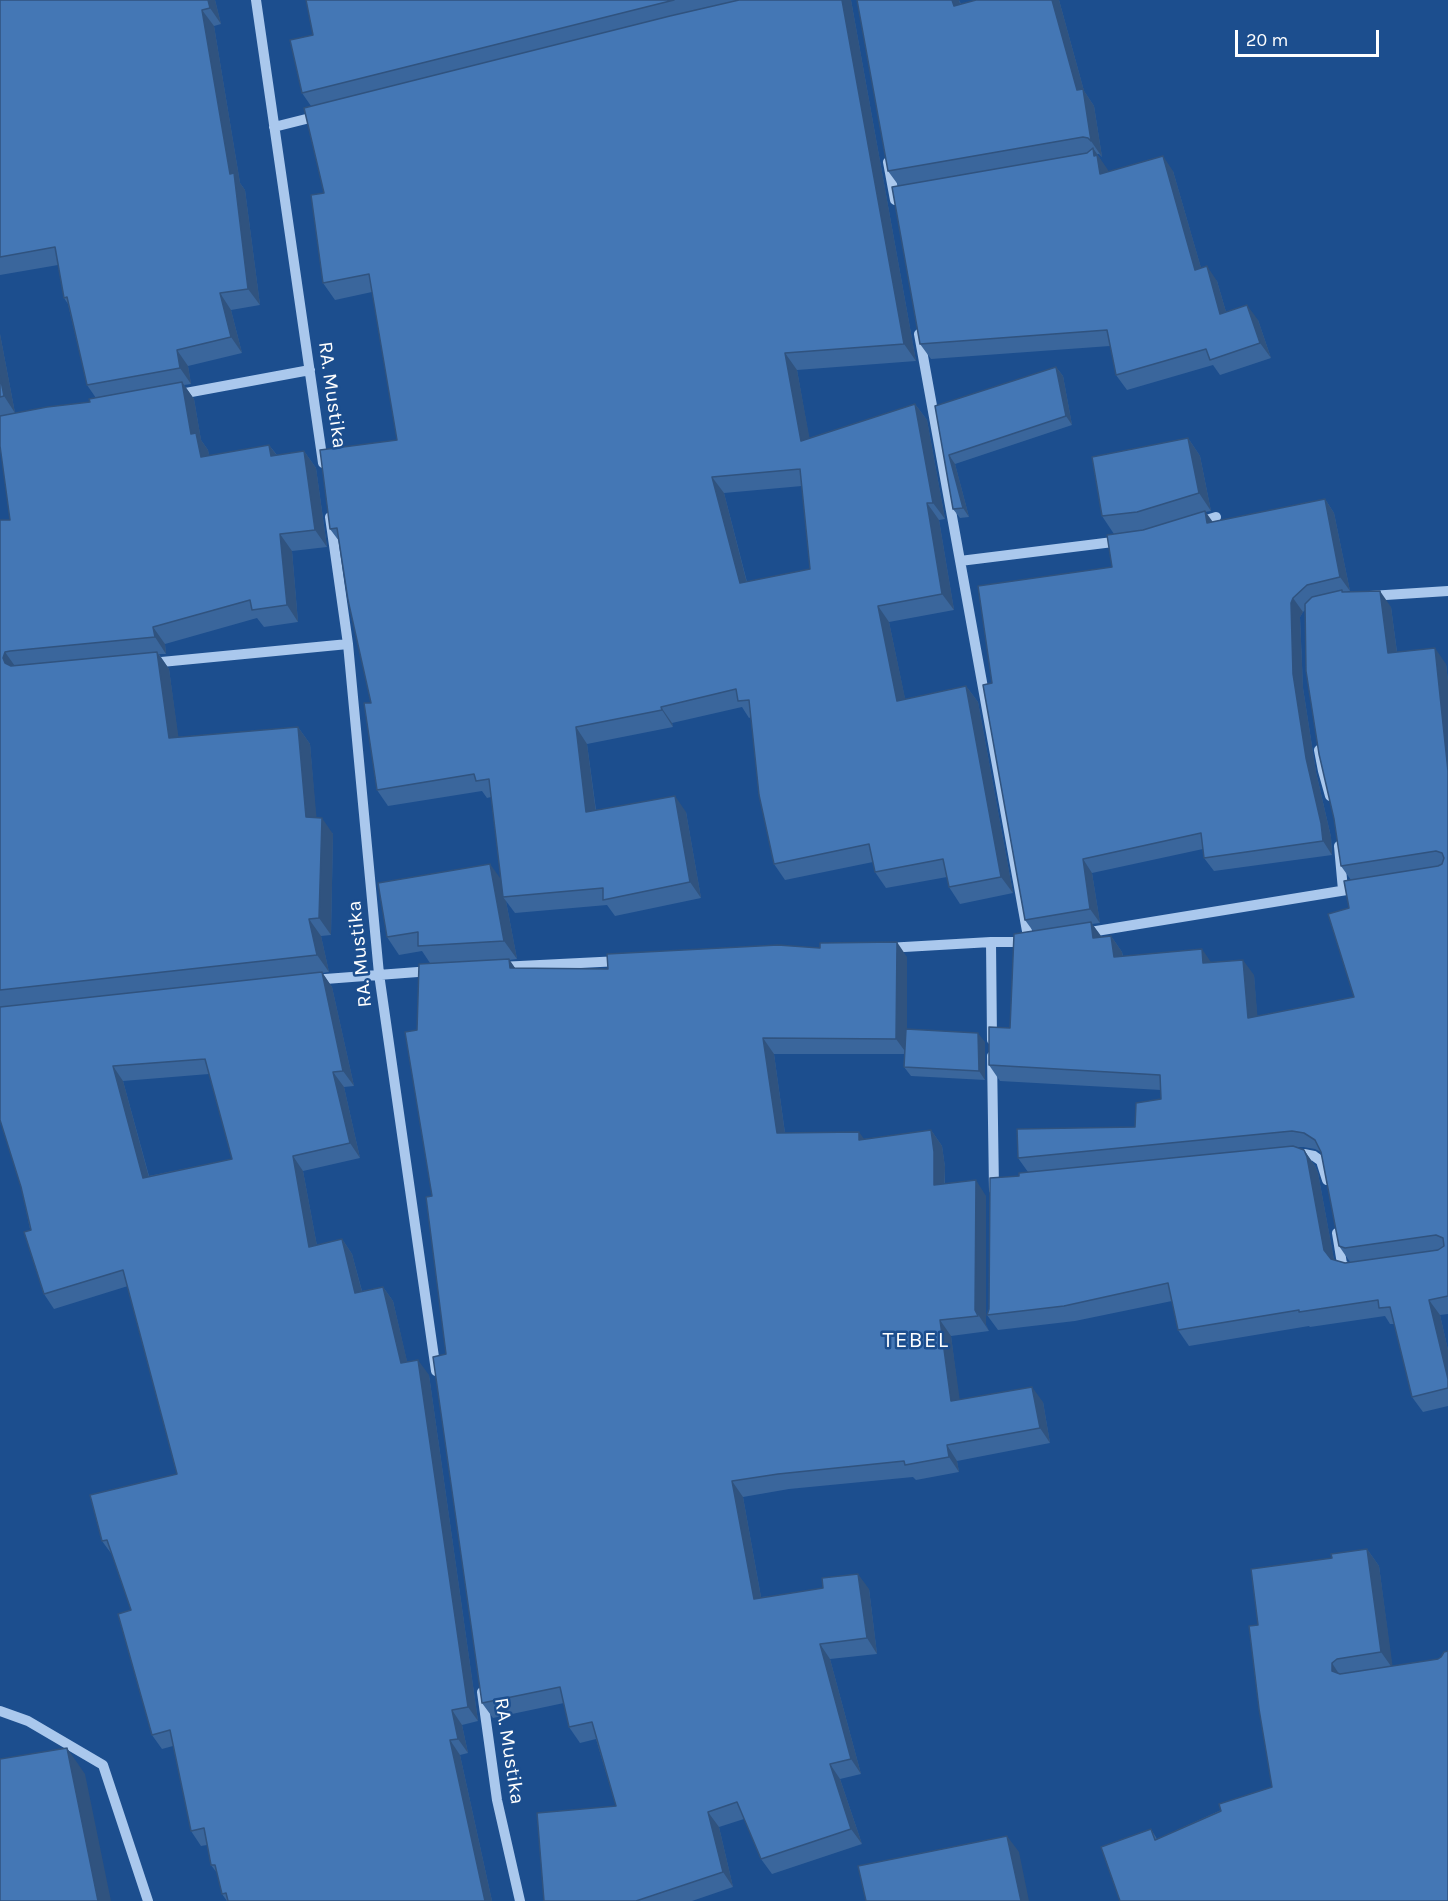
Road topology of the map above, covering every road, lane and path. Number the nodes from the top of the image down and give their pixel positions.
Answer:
1 (256, 0) edge
2 (332, 112) edge
3 (274, 127) junction
4 (886, 150) edge
5 (897, 208) edge
6 (918, 326) edge
7 (310, 370) junction
8 (161, 397) edge
9 (324, 473) edge
10 (329, 507) edge
11 (1216, 517) dead end
12 (1184, 527) edge
13 (1127, 540) edge
14 (960, 561) junction
15 (1448, 591) edge
16 (1358, 597) edge
17 (348, 644) junction
18 (136, 665) edge
19 (1318, 740) edge
20 (1333, 809) edge
21 (1338, 836) edge
22 (1366, 887) edge
23 (1343, 890) junction
24 (1076, 935) edge
25 (991, 942) junction
26 (873, 948) edge
27 (626, 961) edge
28 (485, 968) edge
29 (438, 971) edge
30 (379, 974) junction
31 (295, 982) edge
32 (1286, 1157) edge
33 (1006, 1184) edge
34 (1330, 1195) edge
35 (1334, 1218) edge
36 (1366, 1269) edge
37 (438, 1387) edge
38 (481, 1682) edge
39 (0, 1711) edge
40 (148, 1901) edge
41 (520, 1901) edge

1 - 3 street, RA. Mustika
2 - 3 street
3 - 7 street, RA. Mustika
4 - 5 street
6 - 14 street
7 - 8 street
7 - 9 street, RA. Mustika
10 - 17 street, RA. Mustika
11 - 12 street
13 - 14 street
14 - 25 street
15 - 16 street
17 - 18 street
17 - 30 street, RA. Mustika
19 - 20 street
21 - 23 street
22 - 23 street
23 - 24 street
25 - 26 street
25 - 33 street
27 - 28 street
29 - 30 street
30 - 31 street
30 - 37 street, RA. Mustika
32 - 34 street
35 - 36 street
38 - 41 street, RA. Mustika
39 - 40 street

